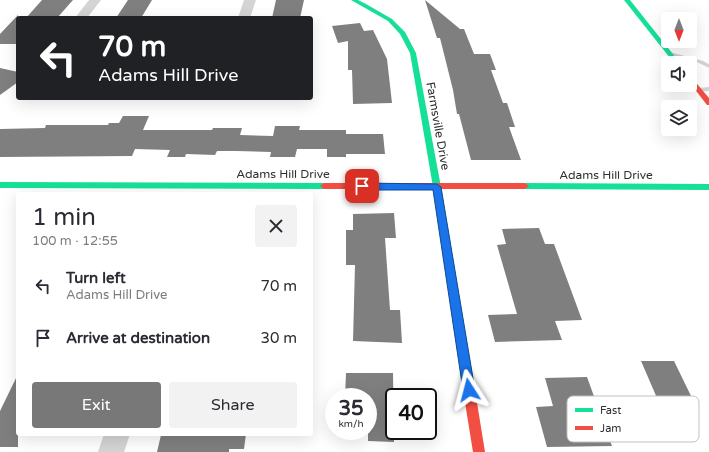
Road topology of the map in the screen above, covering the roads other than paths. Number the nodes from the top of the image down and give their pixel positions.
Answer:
1 (95, 0) edge
2 (250, 0) edge
3 (354, 0) edge
4 (627, 0) edge
5 (83, 16) edge
6 (245, 16) edge
7 (670, 54) joint
8 (709, 66) edge
9 (697, 88) edge
10 (709, 89) edge
11 (699, 90) junction
12 (709, 103) edge
13 (0, 185) edge
14 (437, 187) junction
15 (709, 187) edge
16 (194, 190) edge
17 (116, 436) edge
18 (111, 452) edge
19 (479, 452) edge

1 - 5 street
2 - 6 street
3 - 14 street, Farmsville Drive
4 - 7 street
7 - 8 lane
9 - 11 street
10 - 11 lane
11 - 12 street
13 - 16 street, Adams Hill Drive
14 - 15 street, Adams Hill Drive
14 - 16 street, Adams Hill Drive
14 - 19 street, Farmsville Drive
17 - 18 street

